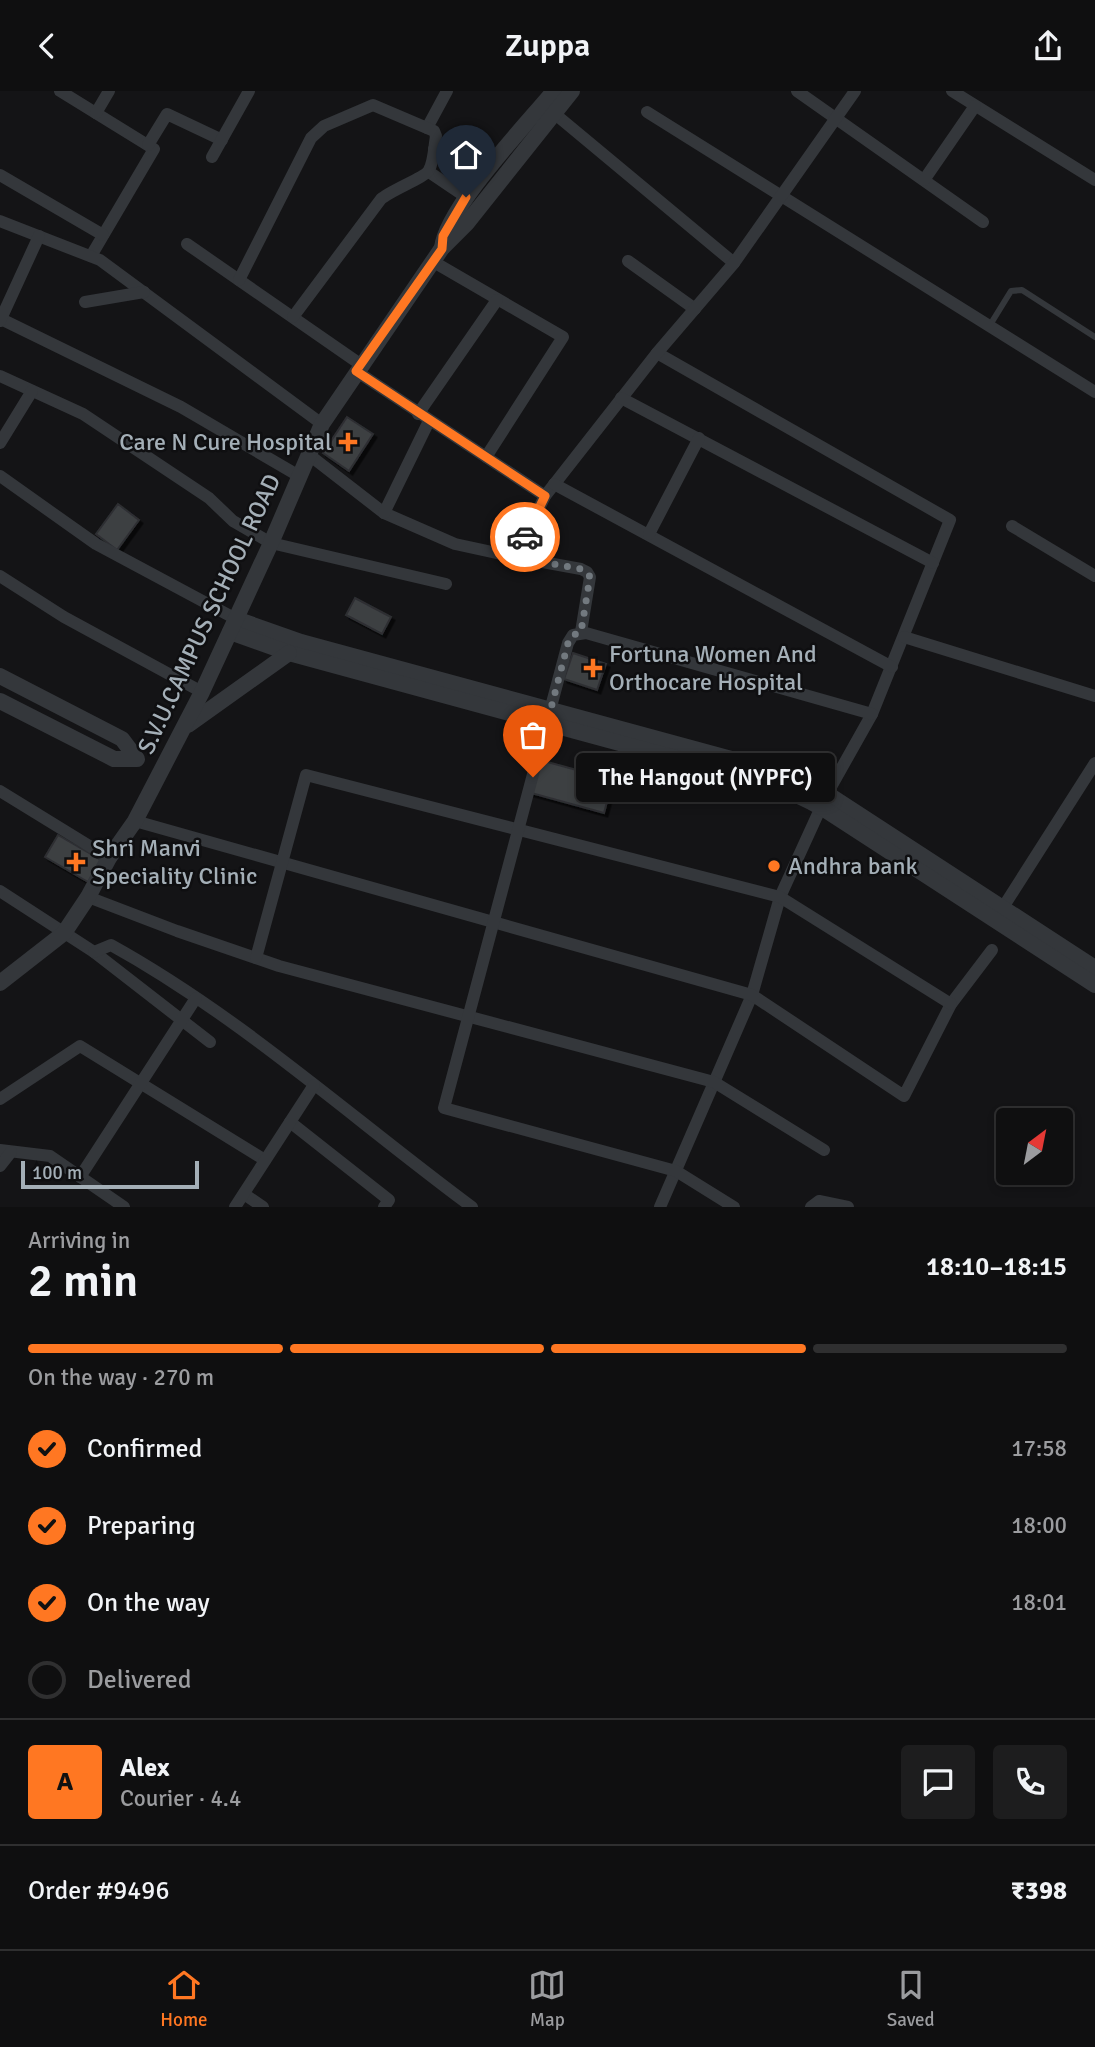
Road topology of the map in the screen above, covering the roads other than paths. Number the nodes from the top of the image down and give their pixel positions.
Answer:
1 (60, 91) edge
2 (109, 91) edge
3 (249, 91) edge
4 (447, 91) edge
5 (554, 91) edge
6 (572, 91) edge
7 (797, 91) edge
8 (855, 91) edge
9 (951, 91) edge
10 (975, 106) junction
11 (647, 112) dead end
12 (96, 113) junction
13 (555, 114) junction
14 (836, 118) junction
15 (428, 128) junction
16 (222, 139) junction
17 (148, 145) junction
18 (434, 149) junction
19 (212, 157) dead end
20 (429, 172) junction
21 (0, 175) edge
22 (483, 176) junction
23 (924, 180) junction
24 (1095, 180) edge
25 (782, 196) junction
26 (466, 197) junction
27 (0, 221) edge
28 (982, 222) dead end
29 (103, 235) junction
30 (38, 236) junction
31 (187, 244) dead end
32 (437, 255) junction
33 (90, 256) junction
34 (628, 261) dead end
35 (734, 263) junction
36 (239, 280) junction
37 (144, 292) junction
38 (496, 300) junction
39 (85, 302) dead end
40 (695, 309) junction
41 (293, 317) junction
42 (0, 320) edge
43 (990, 325) junction
44 (1095, 337) edge
45 (657, 353) junction
46 (358, 368) junction
47 (0, 376) edge
48 (32, 391) junction
49 (1095, 392) edge
50 (621, 398) junction
51 (424, 417) junction
52 (321, 424) junction
53 (699, 438) junction
54 (0, 443) edge
55 (308, 454) junction
56 (486, 457) junction
57 (0, 476) edge
58 (299, 477) junction
59 (554, 484) junction
60 (545, 496) junction
61 (384, 513) junction
62 (1012, 526) dead end
63 (649, 534) junction
64 (271, 543) junction
65 (515, 557) junction
66 (933, 563) junction
67 (0, 576) edge
68 (1095, 576) edge
69 (446, 584) dead end
70 (233, 625) junction
71 (581, 632) junction
72 (904, 637) junction
73 (289, 653) junction
74 (892, 667) junction
75 (0, 676) edge
76 (202, 692) junction
77 (1095, 696) edge
78 (0, 701) edge
79 (872, 714) junction
80 (549, 716) junction
81 (183, 727) junction
82 (137, 759) junction
83 (1095, 763) edge
84 (161, 771) junction
85 (0, 791) edge
86 (824, 801) junction
87 (135, 821) junction
88 (520, 830) junction
89 (109, 858) junction
90 (282, 861) junction
91 (0, 891) edge
92 (88, 897) junction
93 (780, 897) junction
94 (1002, 909) junction
95 (495, 922) junction
96 (64, 933) junction
97 (992, 950) dead end
98 (94, 952) junction
99 (256, 958) junction
100 (1095, 968) edge
101 (1, 981) edge
102 (1095, 985) edge
103 (752, 995) junction
104 (196, 998) junction
105 (951, 1004) junction
106 (469, 1016) junction
107 (182, 1020) junction
108 (210, 1042) dead end
109 (714, 1082) junction
110 (141, 1084) junction
111 (314, 1085) junction
112 (0, 1100) edge
113 (290, 1122) junction
114 (824, 1150) dead end
115 (6, 1151) edge
116 (265, 1160) junction
117 (0, 1166) edge
118 (676, 1171) junction
119 (80, 1177) junction
120 (244, 1194) junction
121 (124, 1207) edge
122 (235, 1207) edge
123 (263, 1207) edge
124 (384, 1207) edge
125 (472, 1207) edge
126 (660, 1207) edge
127 (734, 1207) edge
128 (811, 1207) edge
129 (848, 1207) edge

1 - 12 street
2 - 12 street
3 - 16 street
4 - 15 street
5 - 22 street, S.V.U.CAMPUS SCHOOL ROAD
6 - 13 street, S.V.U.CAMPUS SCHOOL ROAD
7 - 14 street
8 - 14 street
9 - 10 street
10 - 23 street
10 - 24 street
11 - 25 street
12 - 17 street
13 - 32 street, S.V.U.CAMPUS SCHOOL ROAD
13 - 35 street
14 - 23 street
14 - 25 street
15 - 18 street
15 - 36 street
16 - 17 street
16 - 19 street
17 - 29 street
18 - 20 street
18 - 22 street
20 - 26 street
20 - 41 street
21 - 29 street
22 - 26 street, S.V.U.CAMPUS SCHOOL ROAD
23 - 28 street
25 - 35 street
25 - 43 street
26 - 32 street, S.V.U.CAMPUS SCHOOL ROAD
27 - 30 street
29 - 33 street
30 - 33 street
30 - 42 street
31 - 36 street
32 - 38 street
32 - 46 street, S.V.U.CAMPUS SCHOOL ROAD
33 - 37 street
34 - 40 street
35 - 40 street
36 - 41 street
37 - 39 street
37 - 52 street
38 - 51 street
38 - 56 street
40 - 45 street
41 - 46 street
42 - 58 street
43 - 44 lane
43 - 49 street
45 - 50 street
45 - 66 street
46 - 51 street
46 - 52 street, S.V.U.CAMPUS SCHOOL ROAD
47 - 48 street
48 - 54 street
48 - 64 street
50 - 53 street
50 - 59 street
51 - 56 street
51 - 61 street
52 - 55 street, S.V.U.CAMPUS SCHOOL ROAD
53 - 63 street
53 - 66 street
55 - 58 street, S.V.U.CAMPUS SCHOOL ROAD
55 - 61 street
56 - 60 street
57 - 70 street
58 - 64 street, S.V.U.CAMPUS SCHOOL ROAD
59 - 60 street
59 - 63 street
60 - 65 street
61 - 65 street
62 - 68 street
63 - 74 street
64 - 69 street
64 - 70 street, S.V.U.CAMPUS SCHOOL ROAD
65 - 71 street
66 - 72 street
67 - 76 street
70 - 73 street
70 - 76 street, S.V.U.CAMPUS SCHOOL ROAD
70 - 80 street
71 - 79 street
71 - 80 street
72 - 74 street
72 - 77 street
73 - 80 street
73 - 81 street
74 - 79 street
75 - 82 street
76 - 81 street, S.V.U.CAMPUS SCHOOL ROAD
78 - 82 street
79 - 86 street
80 - 86 street
80 - 88 street
81 - 84 street, S.V.U.CAMPUS SCHOOL ROAD
82 - 84 street
83 - 94 street
84 - 87 street, S.V.U.CAMPUS SCHOOL ROAD
85 - 89 street
86 - 93 street
86 - 94 street
86 - 102 street
87 - 89 street, S.V.U.CAMPUS SCHOOL ROAD
87 - 90 street
88 - 90 street
88 - 93 street
88 - 95 street
89 - 92 street, S.V.U.CAMPUS SCHOOL ROAD
90 - 95 street
90 - 99 street
91 - 96 street
92 - 96 street, S.V.U.CAMPUS SCHOOL ROAD
92 - 99 street
93 - 103 street
93 - 105 street
94 - 100 street
95 - 103 street
95 - 106 street
96 - 98 street
96 - 101 street, S.V.U.CAMPUS SCHOOL ROAD
97 - 105 street
98 - 104 street
98 - 107 street
99 - 106 street
103 - 105 street
103 - 109 street
104 - 107 street
104 - 111 street
106 - 109 street
106 - 118 street
107 - 108 street
107 - 110 street
109 - 114 street
109 - 118 street
110 - 112 street
110 - 116 street
110 - 119 street
111 - 113 street
111 - 125 street
113 - 116 street
113 - 124 street
115 - 117 street
115 - 119 street
116 - 120 street
118 - 126 street
118 - 127 street
119 - 121 street
120 - 122 street
120 - 123 street
128 - 129 street

